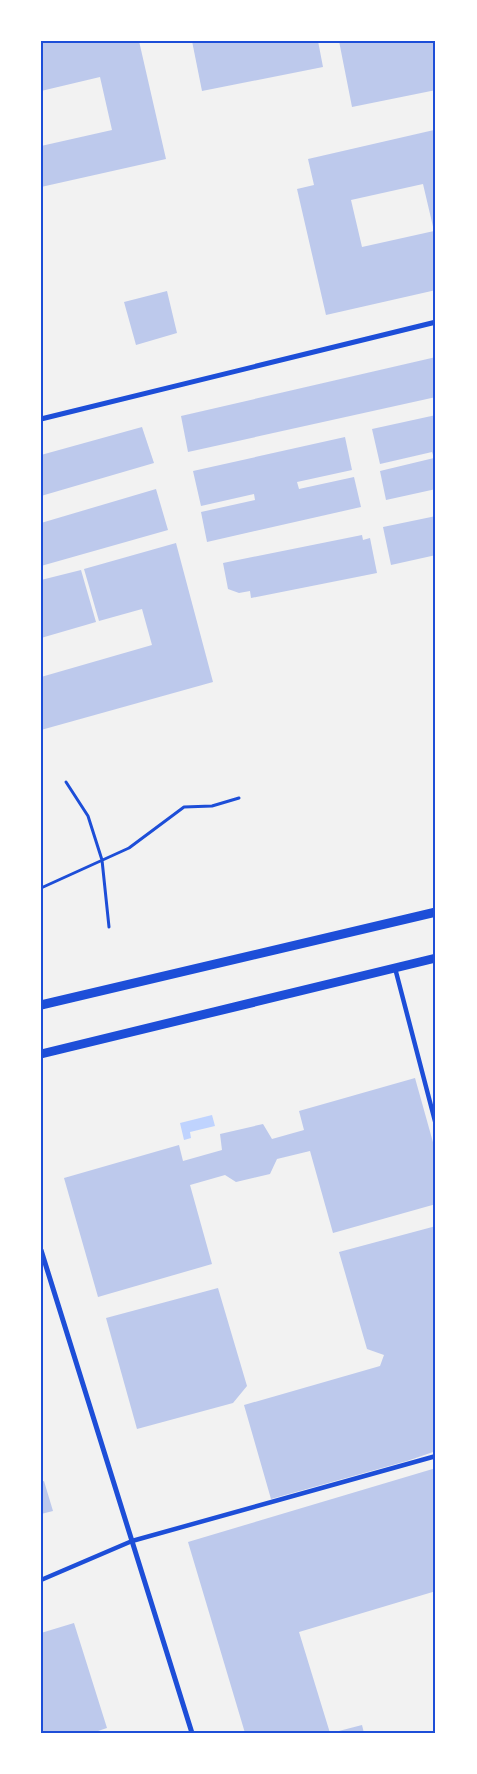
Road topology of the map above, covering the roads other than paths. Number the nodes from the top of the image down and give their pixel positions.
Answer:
1 (436, 322) edge
2 (41, 419) edge
3 (436, 912) edge
4 (436, 958) edge
5 (395, 968) junction
6 (41, 1005) edge
7 (41, 1054) edge
8 (436, 1125) edge
9 (41, 1250) edge
10 (436, 1456) edge
11 (132, 1541) junction
12 (41, 1580) edge
13 (192, 1733) edge

1 - 2 street
3 - 6 street
4 - 5 street
5 - 7 street
5 - 8 street
9 - 11 street
10 - 11 street
11 - 12 street
11 - 13 street

